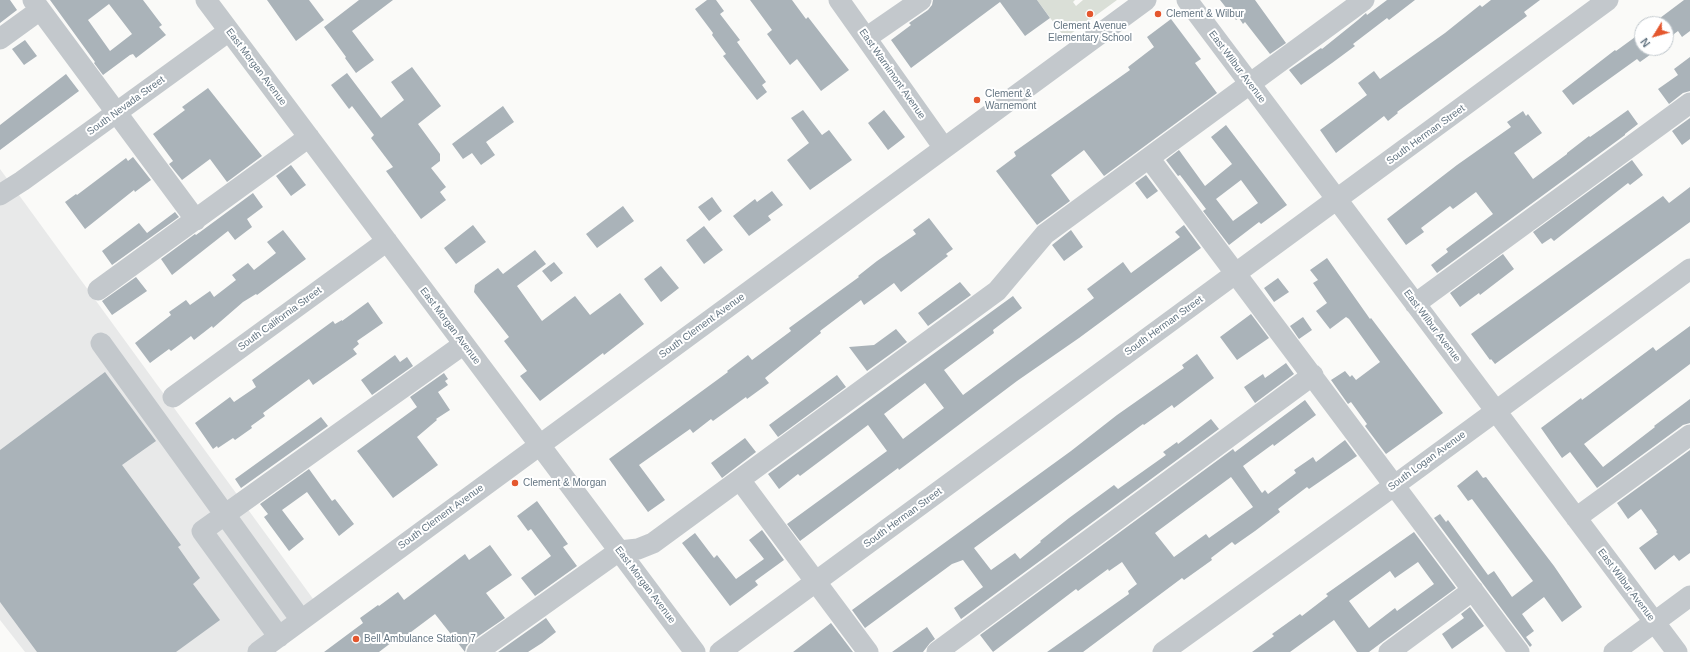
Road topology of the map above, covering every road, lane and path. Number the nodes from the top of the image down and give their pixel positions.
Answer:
1 (206, 0) edge
2 (839, 0) edge
3 (920, 0) edge
4 (1146, 0) edge
5 (1187, 0) edge
6 (1364, 0) edge
7 (1608, 0) edge
8 (36, 5) edge
9 (229, 31) junction
10 (866, 38) junction
11 (0, 39) edge
12 (1250, 84) junction
13 (1690, 103) edge
14 (117, 113) junction
15 (309, 137) junction
16 (944, 148) junction
17 (1149, 158) junction
18 (0, 195) edge
19 (1337, 200) junction
20 (196, 220) junction
21 (387, 241) junction
22 (1690, 269) edge
23 (1236, 273) junction
24 (98, 290) dead end
25 (1415, 304) junction
26 (101, 343) dead end
27 (464, 344) junction
28 (1313, 375) junction
29 (173, 397) dead end
30 (1496, 411) junction
31 (1690, 435) edge
32 (539, 445) junction
33 (740, 480) junction
34 (1395, 485) junction
35 (226, 514) junction
36 (1576, 518) junction
37 (619, 551) junction
38 (816, 582) junction
39 (1473, 590) junction
40 (1690, 596) edge
41 (301, 620) junction
42 (1654, 622) junction
43 (279, 637) junction
44 (258, 652) edge
45 (477, 652) edge
46 (695, 652) edge
47 (720, 652) edge
48 (868, 652) edge
49 (937, 652) edge
50 (1163, 652) edge
51 (1389, 652) edge
52 (1519, 652) edge
53 (1614, 652) edge
54 (1677, 652) edge

1 - 9 street, East Morgan Avenue
2 - 10 street, East Warnimont Avenue
3 - 10 street
4 - 16 street, South Clement Avenue
5 - 12 street, East Wilbur Avenue
6 - 12 street
7 - 19 street, South Herman Street
8 - 11 street
8 - 14 street
9 - 14 street, South Nevada Street
9 - 15 street, East Morgan Avenue
10 - 16 street, East Warnimont Avenue
12 - 17 street
12 - 19 street, East Wilbur Avenue
13 - 25 street
14 - 18 street, South Nevada Street
14 - 20 street
15 - 20 street
15 - 21 street, East Morgan Avenue
16 - 32 street, South Clement Avenue
17 - 23 street
17 - 33 street
19 - 23 street, South Herman Street
19 - 25 street, East Wilbur Avenue
20 - 24 street
21 - 27 street, East Morgan Avenue
21 - 29 street, South California Street
22 - 30 street, South Logan Avenue
23 - 28 street
23 - 38 street, South Herman Street
25 - 30 street, East Wilbur Avenue
26 - 35 street
27 - 32 street, East Morgan Avenue
27 - 35 street
28 - 34 street
28 - 49 street
30 - 34 street, South Logan Avenue
30 - 36 street, East Wilbur Avenue
31 - 36 street
32 - 37 street, East Morgan Avenue
32 - 41 street, South Clement Avenue
33 - 37 street
33 - 38 street
34 - 39 street
34 - 50 street, South Logan Avenue
35 - 41 street
35 - 43 street
36 - 42 street, East Wilbur Avenue
37 - 45 street
37 - 46 street, East Morgan Avenue
38 - 47 street, South Herman Street
38 - 48 street
39 - 51 street
39 - 52 street
40 - 42 street
41 - 43 street, South Clement Avenue
42 - 53 street
42 - 54 street, East Wilbur Avenue
43 - 44 street, South Clement Avenue

